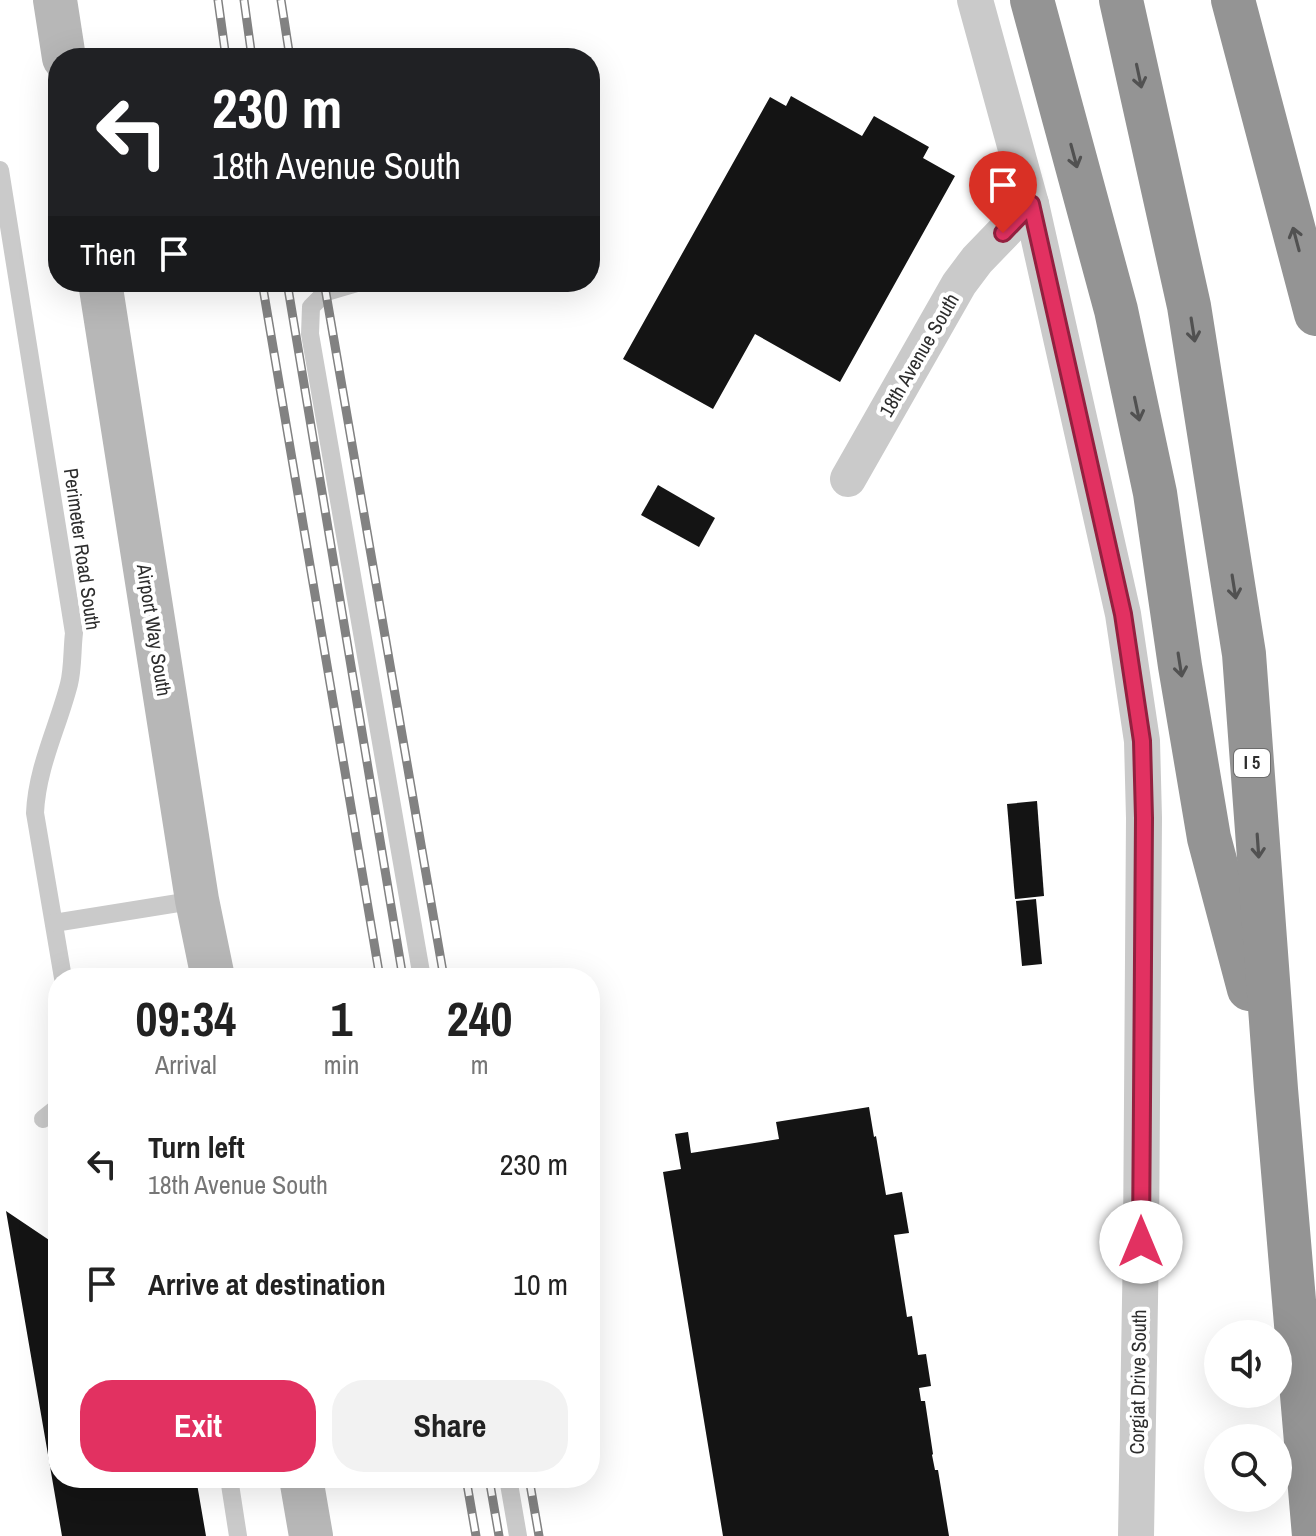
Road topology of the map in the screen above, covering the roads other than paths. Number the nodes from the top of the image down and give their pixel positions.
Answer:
1 (55, 0) edge
2 (975, 0) edge
3 (1032, 0) edge
4 (1121, 0) edge
5 (1233, 0) edge
6 (62, 48) edge
7 (0, 170) edge
8 (1031, 204) junction
9 (102, 292) edge
10 (326, 292) edge
11 (1316, 314) edge
12 (848, 479) dead end
13 (197, 900) junction
14 (54, 923) junction
15 (61, 968) edge
16 (211, 968) edge
17 (420, 968) edge
18 (1276, 1089) junction
19 (48, 1115) edge
20 (43, 1119) dead end
21 (231, 1488) edge
22 (303, 1488) edge
23 (510, 1488) edge
24 (238, 1536) edge
25 (311, 1536) edge
26 (518, 1536) edge
27 (1136, 1536) edge
28 (1314, 1536) edge

1 - 6 main road
2 - 8 street, Corgiat Drive South
3 -> 18 highway
4 -> 18 highway, I 5
11 -> 5 highway
7 - 14 lane, Perimeter Road South
8 - 12 street, 18th Avenue South
8 - 27 street, Corgiat Drive South
9 - 13 main road, Airport Way South
10 - 17 lane
13 - 14 lane
13 - 16 main road, Airport Way South
14 - 15 lane, Perimeter Road South
18 - 28 highway, I 5
19 - 20 lane
21 - 24 lane
22 - 25 main road
23 - 26 lane

